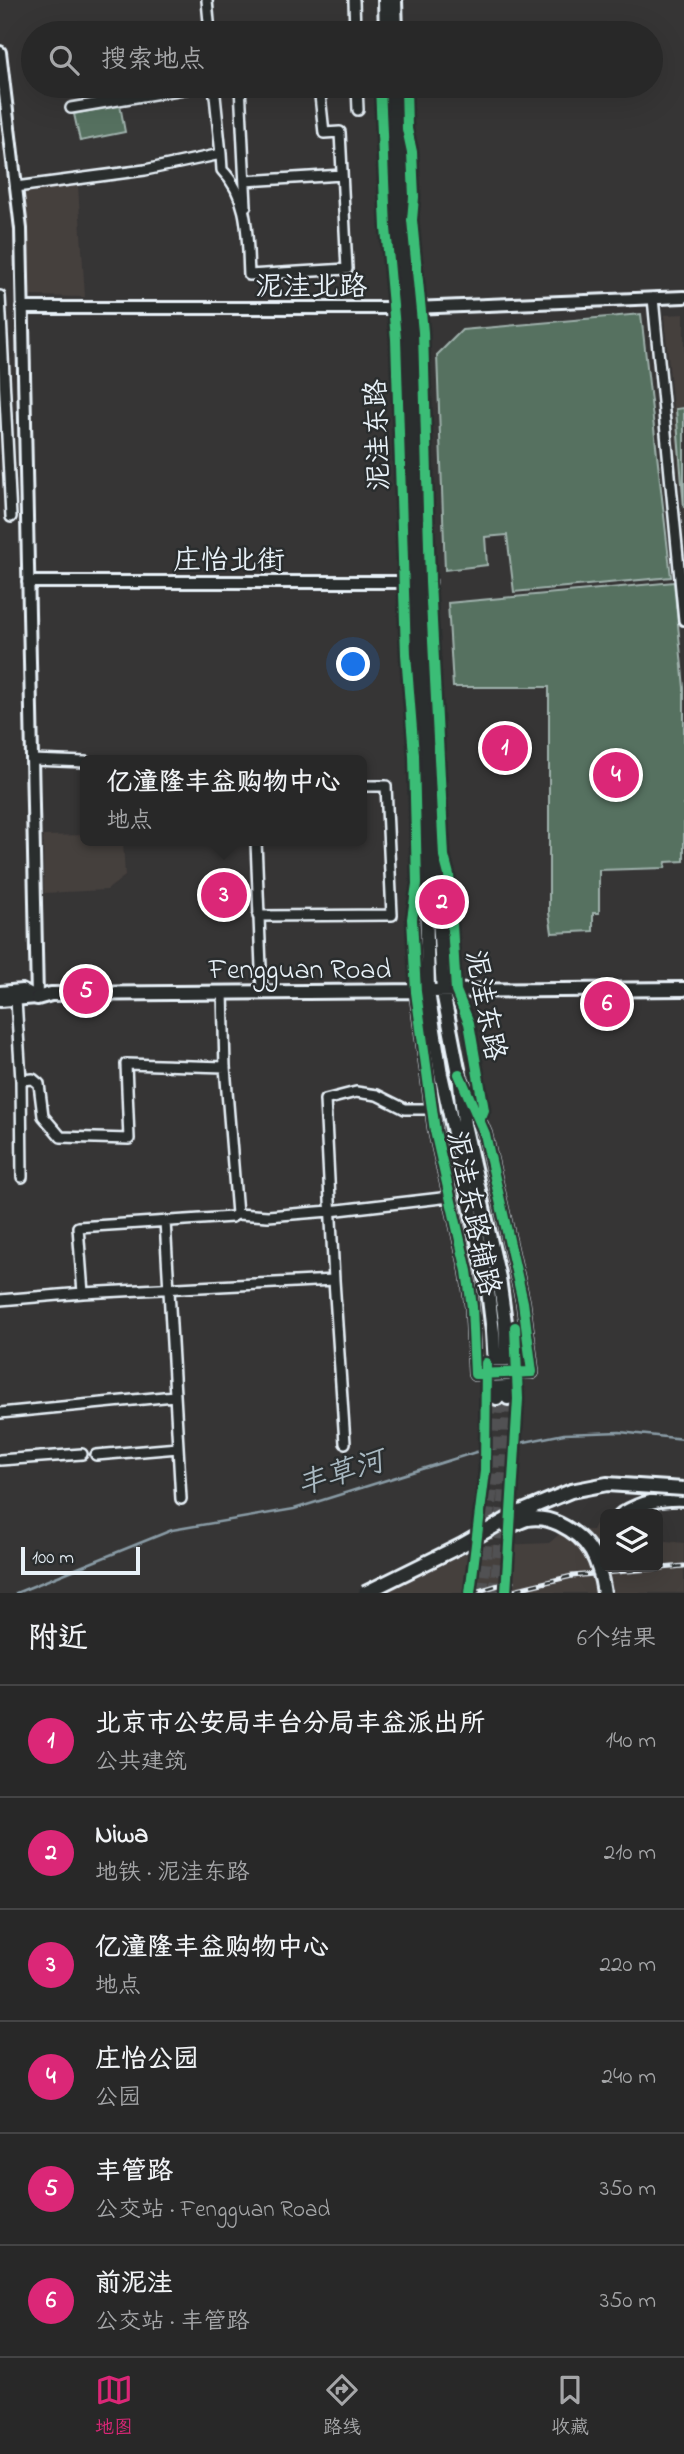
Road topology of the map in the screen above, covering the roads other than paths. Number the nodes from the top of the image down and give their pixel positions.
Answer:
1 (207, 0) edge
2 (354, 0) edge
3 (385, 0) edge
4 (395, 0) edge
5 (209, 21) edge
6 (355, 21) edge
7 (386, 21) edge
8 (396, 21) edge
9 (0, 52) edge
10 (130, 98) edge
11 (215, 98) edge
12 (241, 98) edge
13 (320, 98) edge
14 (358, 98) edge
15 (388, 98) edge
16 (398, 98) edge
17 (71, 108) dead end
18 (359, 110) dead end
19 (221, 154) junction
20 (342, 175) junction
21 (244, 181) junction
22 (16, 187) junction
23 (246, 217) junction
24 (0, 296) edge
25 (684, 297) edge
26 (653, 298) junction
27 (22, 308) junction
28 (408, 308) junction
29 (11, 517) dead end
30 (28, 582) junction
31 (421, 582) junction
32 (684, 620) edge
33 (32, 760) junction
34 (80, 762) edge
35 (367, 786) edge
36 (256, 846) edge
37 (258, 915) junction
38 (684, 989) edge
39 (0, 992) edge
40 (261, 993) junction
41 (422, 994) junction
42 (444, 994) junction
43 (223, 995) junction
44 (684, 995) edge
45 (37, 998) junction
46 (16, 1000) junction
47 (0, 1001) edge
48 (225, 1067) junction
49 (459, 1074) junction
50 (21, 1080) junction
51 (427, 1109) dead end
52 (22, 1177) dead end
53 (450, 1197) junction
54 (330, 1211) junction
55 (237, 1214) junction
56 (165, 1221) junction
57 (334, 1280) junction
58 (167, 1288) junction
59 (83, 1293) junction
60 (0, 1300) edge
61 (174, 1396) junction
62 (0, 1413) edge
63 (345, 1443) dead end
64 (178, 1448) junction
65 (82, 1454) dead end
66 (96, 1455) dead end
67 (0, 1460) edge
68 (684, 1489) edge
69 (181, 1499) dead end
70 (684, 1499) edge
71 (631, 1509) edge
72 (461, 1545) junction
73 (600, 1570) edge
74 (600, 1572) edge
75 (365, 1593) edge
76 (604, 1593) edge

1 - 5 street
2 - 6 street
3 - 7 main road
4 - 8 main road
9 - 22 street
10 - 17 street
11 - 19 street
12 - 21 street
13 - 20 street
14 - 18 street
15 - 28 main road, 泥洼东路
16 - 28 main road, 泥洼东路
19 - 22 street
19 - 23 street
20 - 21 street
20 - 23 street
21 - 23 street
22 - 27 street
24 - 29 street
25 - 26 street, 泥洼北路
26 - 28 street, 泥洼北路
26 - 32 street
27 - 28 street, 泥洼北路
27 - 30 street
28 - 31 main road, 泥洼东路
30 - 31 street, 庄怡北街
30 - 33 street
31 - 41 main road, 泥洼东路
31 - 42 main road, 泥洼东路
33 - 34 street
33 - 45 street
35 - 37 street
36 - 37 street
37 - 40 street
38 - 42 main road
39 - 45 street
40 - 41 main road, Fengguan Road
40 - 43 main road, Fengguan Road
41 - 42 main road
41 - 43 main road
41 - 49 main road, 泥洼东路
41 - 53 street, 泥洼东路辅路
42 - 44 main road
42 - 49 main road, 泥洼东路
43 - 45 main road
43 - 48 street
45 - 46 street
46 - 47 street
46 - 50 street
48 - 50 street
48 - 55 street
49 - 53 street, 泥洼东路辅路, bridge
50 - 52 street
51 - 54 street
53 - 54 street
54 - 55 street
54 - 57 street
55 - 56 street
56 - 58 street
56 - 59 street
57 - 58 street
57 - 63 street
58 - 59 street
58 - 61 street
59 - 60 street
61 - 62 street
61 - 64 street
64 - 66 street
64 - 69 street
65 - 67 street
68 - 72 main road, bridge
70 - 71 main road
72 - 73 main road, bridge
72 - 75 main road, bridge
74 - 76 main road, bridge

